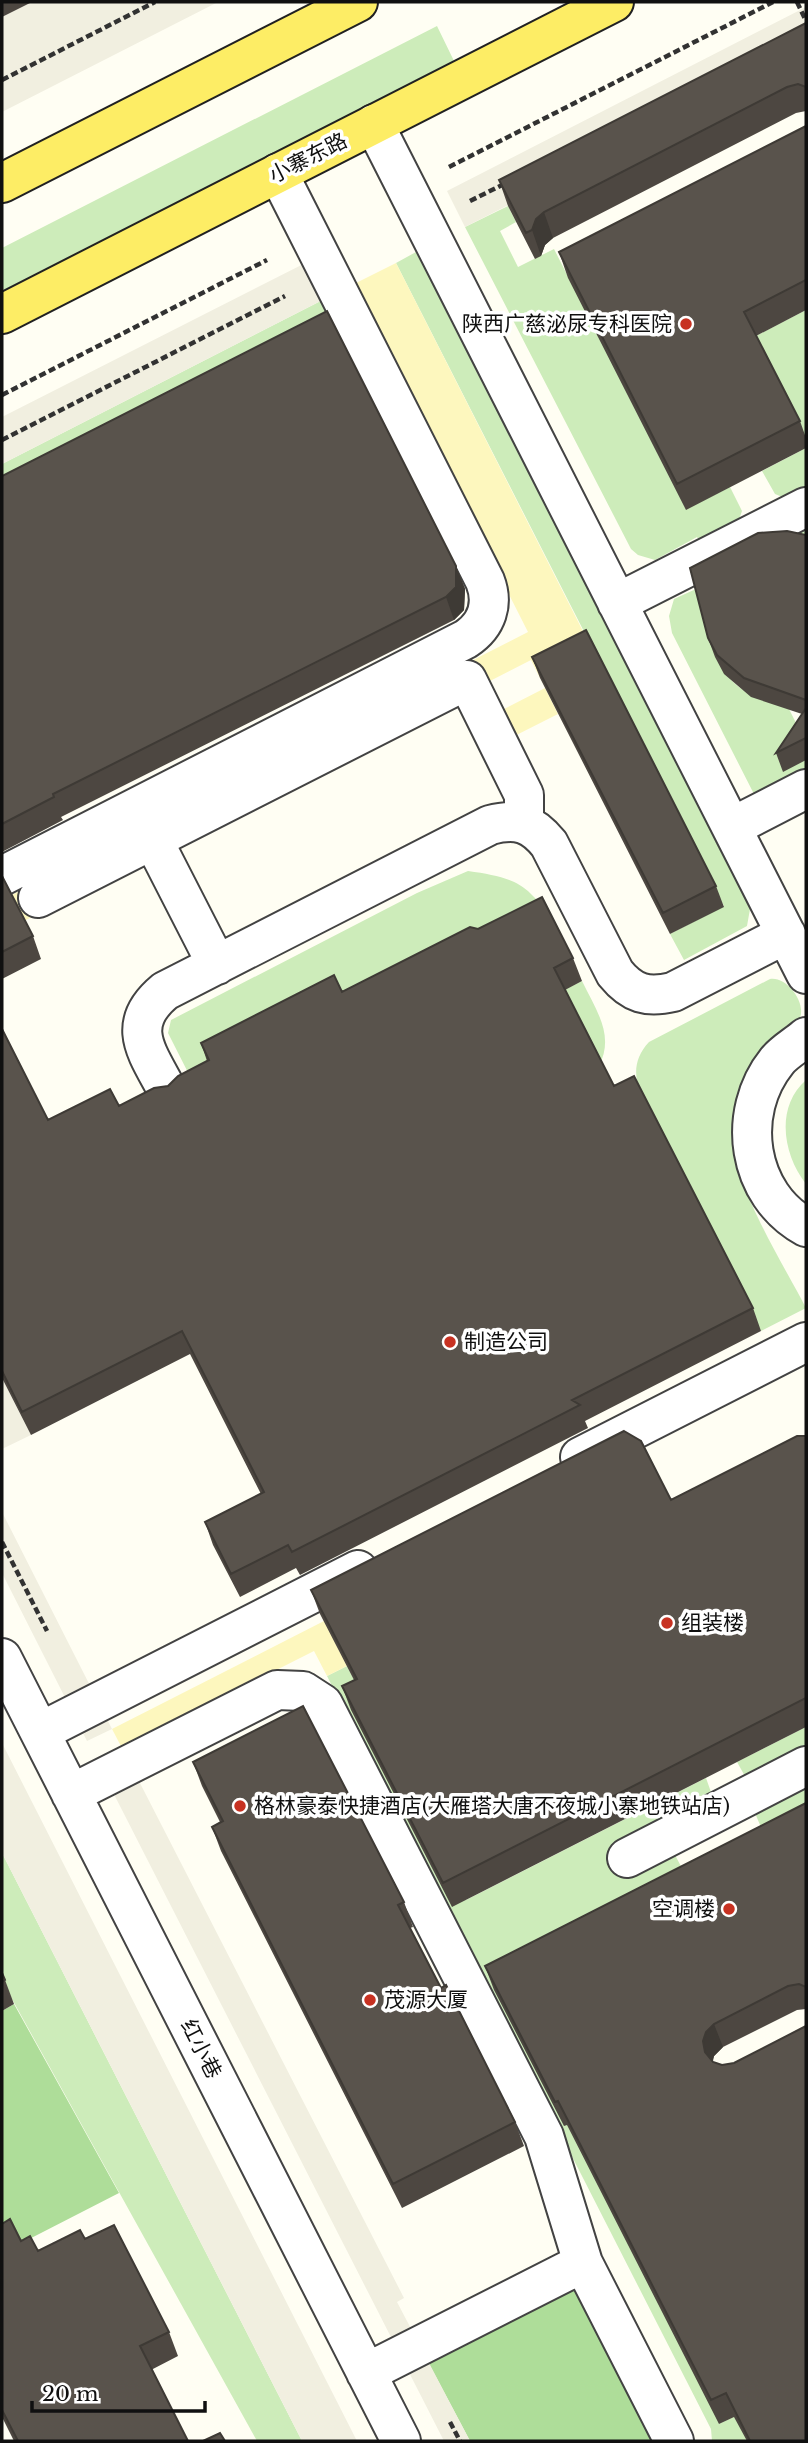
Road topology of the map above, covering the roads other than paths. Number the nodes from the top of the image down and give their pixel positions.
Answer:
1 (358, 2) edge
2 (614, 2) edge
3 (373, 124) junction
4 (278, 173) junction
5 (2, 183) edge
6 (2, 314) edge
7 (806, 507) edge
8 (617, 603) junction
9 (806, 789) edge
10 (524, 822) junction
11 (732, 827) junction
12 (153, 840) junction
13 (2, 876) edge
14 (38, 898) dead end
15 (786, 934) junction
16 (217, 965) junction
17 (806, 974) edge
18 (806, 1037) edge
19 (167, 1090) edge
20 (806, 1227) edge
21 (806, 1342) edge
22 (546, 1474) edge
23 (384, 1556) edge
24 (2, 1658) edge
25 (40, 1732) junction
26 (806, 1766) edge
27 (71, 1794) junction
28 (627, 1858) dead end
29 (583, 2263) junction
30 (366, 2373) junction
31 (401, 2441) edge
32 (674, 2441) edge

1 - 5 main road
2 - 3 main road, 小寨东路
3 - 4 main road, 小寨东路
3 - 8 street
4 - 6 main road, 小寨东路
4 - 13 street
7 - 8 street
8 - 11 street
9 - 11 street
10 - 12 street
10 - 15 street
10 - 16 street
11 - 15 street
12 - 14 street
12 - 16 street
15 - 17 street
16 - 19 street
18 - 20 street
21 - 22 street
23 - 25 street
24 - 25 street, 红小巷
25 - 27 street, 红小巷
26 - 28 street
27 - 29 street
27 - 30 street, 红小巷
29 - 30 street
29 - 32 street
30 - 31 street, 红小巷

